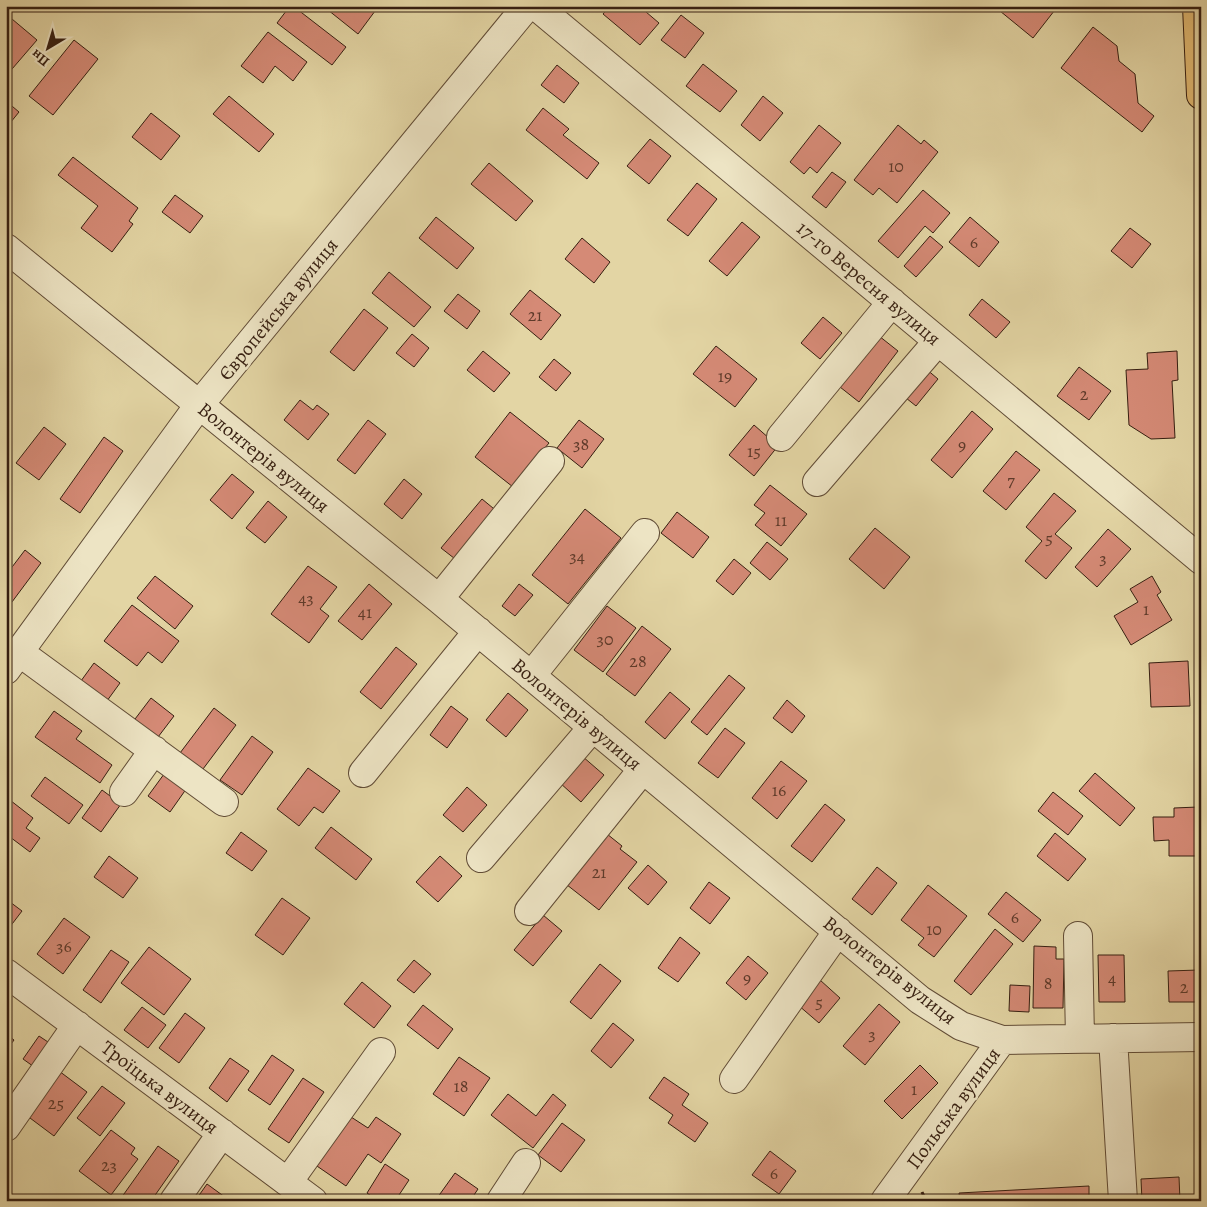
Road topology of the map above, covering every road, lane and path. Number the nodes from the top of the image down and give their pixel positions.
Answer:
1 (527, 6) edge
2 (536, 6) edge
3 (1197, 6) edge
4 (1201, 95) edge
5 (6, 248) edge
6 (892, 302) junction
7 (938, 341) junction
8 (199, 405) junction
9 (781, 437) dead end
10 (550, 461) dead end
11 (817, 482) dead end
12 (645, 533) dead end
13 (1201, 560) edge
14 (439, 599) junction
15 (478, 631) junction
16 (13, 661) edge
17 (531, 676) junction
18 (593, 727) junction
19 (154, 750) junction
20 (643, 769) junction
21 (364, 773) dead end
22 (124, 792) dead end
23 (224, 802) dead end
24 (482, 858) dead end
25 (529, 911) dead end
26 (838, 931) junction
27 (1078, 936) dead end
28 (6, 973) edge
29 (76, 1025) junction
30 (1201, 1037) edge
31 (1113, 1038) junction
32 (1080, 1039) junction
33 (1002, 1040) junction
34 (381, 1052) dead end
35 (734, 1079) dead end
36 (6, 1127) edge
37 (222, 1133) junction
38 (526, 1163) dead end
39 (288, 1182) junction
40 (174, 1201) edge
41 (313, 1201) edge
42 (501, 1201) edge
43 (886, 1201) edge
44 (1123, 1201) edge

1 - 8 street, Європейська вулиця
2 - 6 street, 17-го Вересня вулиця
3 - 4 main road
5 - 8 street, Волонтерів вулиця
6 - 7 street, 17-го Вересня вулиця
6 - 9 street
7 - 11 street
7 - 13 street, 17-го Вересня вулиця
8 - 14 street, Волонтерів вулиця
8 - 16 street, Європейська вулиця
10 - 14 street
12 - 17 street
14 - 15 street, Волонтерів вулиця
15 - 17 street, Волонтерів вулиця
15 - 21 street
16 - 19 street
17 - 18 street, Волонтерів вулиця
18 - 20 street, Волонтерів вулиця
18 - 24 street
19 - 22 street
19 - 23 street
20 - 25 street
20 - 26 street, Волонтерів вулиця
26 - 33 street, Волонтерів вулиця
26 - 35 street
27 - 32 street
28 - 29 street, Троїцька вулиця
29 - 36 street
29 - 37 street, Троїцька вулиця
30 - 31 street, Волонтерів вулиця
31 - 32 street, Волонтерів вулиця
31 - 44 street
32 - 33 street, Волонтерів вулиця
33 - 43 street, Польська вулиця
34 - 39 street
37 - 39 street, Троїцька вулиця
37 - 40 street
38 - 42 street
39 - 41 street, Троїцька вулиця

